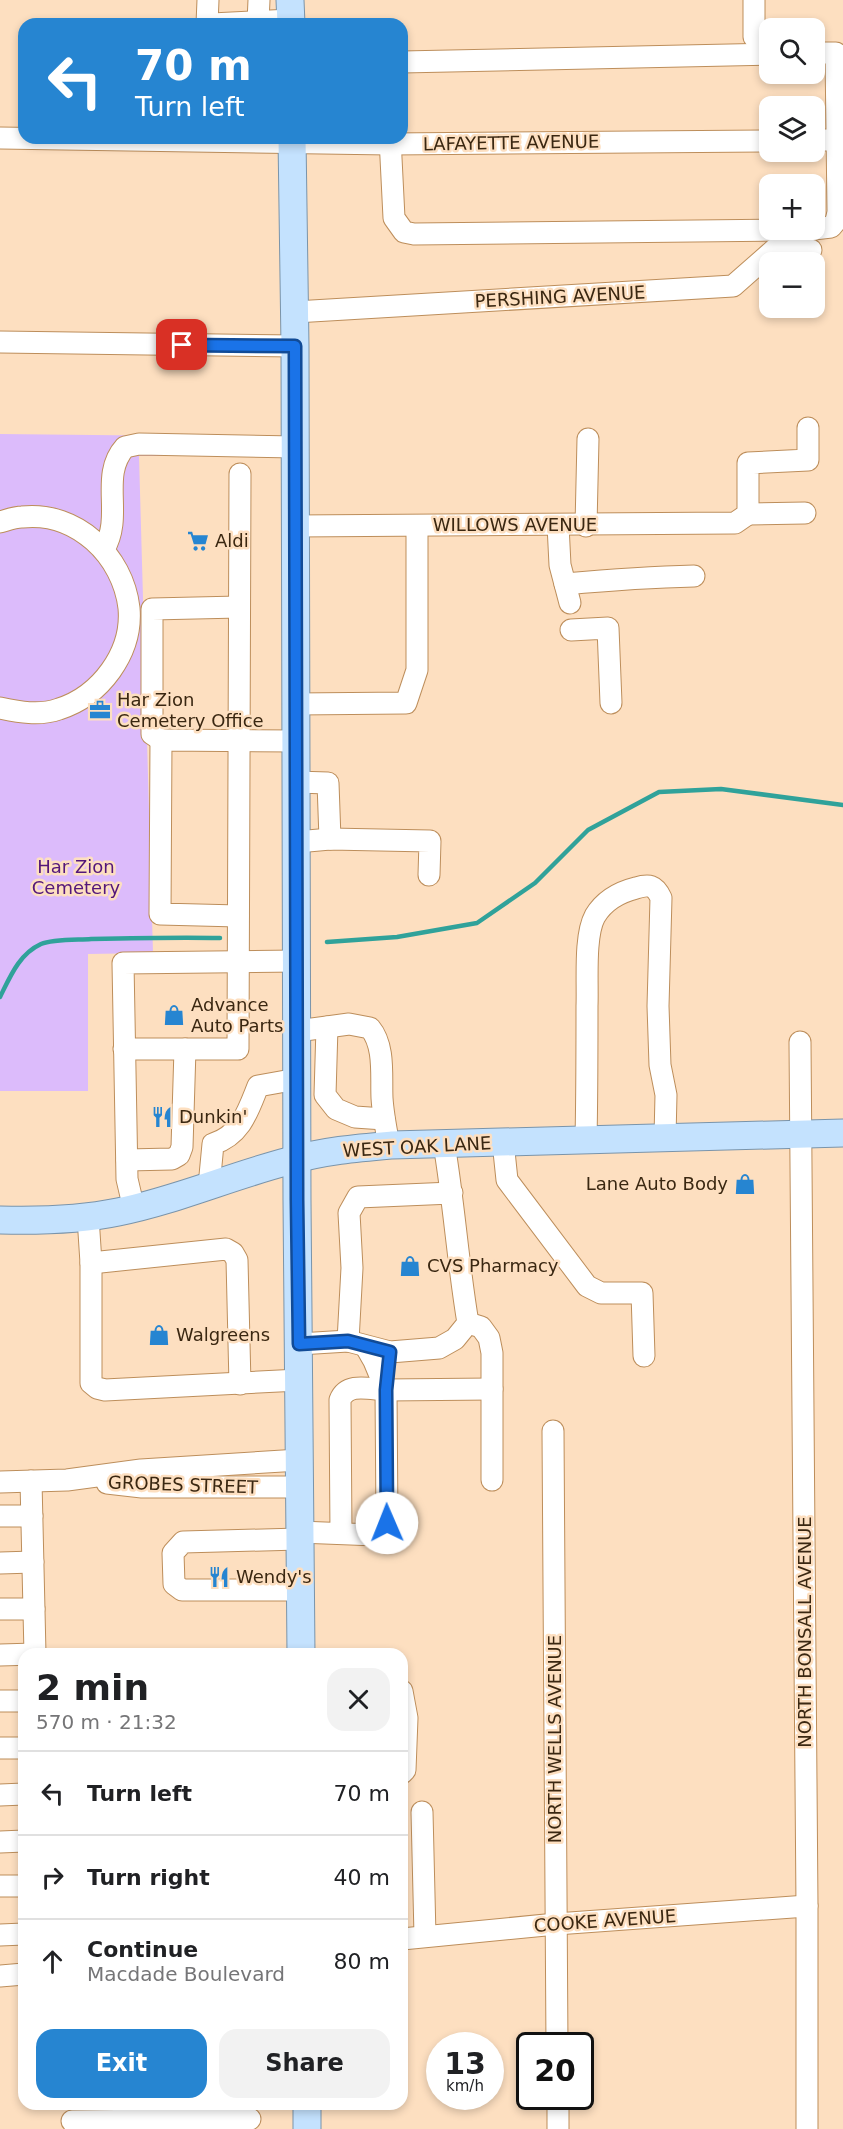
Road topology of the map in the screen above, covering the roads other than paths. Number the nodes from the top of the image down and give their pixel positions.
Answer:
1 (208, 0) edge
2 (259, 0) edge
3 (754, 0) edge
4 (207, 18) edge
5 (258, 18) edge
6 (754, 37) dead end
7 (825, 53) edge
8 (759, 54) edge
9 (408, 62) edge
10 (0, 138) edge
11 (18, 138) edge
12 (825, 140) edge
13 (836, 140) junction
14 (408, 141) edge
15 (759, 141) edge
16 (292, 144) edge
17 (390, 144) edge
18 (825, 228) edge
19 (759, 230) edge
20 (811, 250) dead end
21 (295, 312) junction
22 (0, 342) edge
23 (295, 346) junction
24 (808, 428) dead end
25 (588, 439) dead end
26 (296, 447) junction
27 (240, 474) dead end
28 (805, 513) dead end
29 (742, 518) junction
30 (0, 522) edge
31 (558, 525) junction
32 (295, 526) junction
33 (417, 526) junction
34 (586, 526) junction
35 (104, 549) junction
36 (694, 576) dead end
37 (239, 607) junction
38 (571, 630) dead end
39 (611, 703) dead end
40 (296, 704) junction
41 (0, 708) edge
42 (160, 740) junction
43 (238, 741) junction
44 (296, 741) junction
45 (296, 782) junction
46 (330, 839) junction
47 (297, 842) junction
48 (429, 875) dead end
49 (238, 916) junction
50 (238, 961) junction
51 (297, 961) junction
52 (327, 1027) junction
53 (297, 1031) junction
54 (800, 1042) dead end
55 (124, 1049) junction
56 (184, 1049) junction
57 (297, 1088) junction
58 (325, 1095) junction
59 (384, 1119) junction
60 (843, 1133) edge
61 (801, 1134) junction
62 (665, 1137) junction
63 (586, 1140) junction
64 (502, 1142) junction
65 (444, 1144) junction
66 (388, 1146) junction
67 (297, 1158) junction
68 (127, 1160) junction
69 (209, 1186) junction
70 (452, 1193) junction
71 (134, 1209) junction
72 (88, 1217) junction
73 (0, 1220) edge
74 (91, 1263) junction
75 (468, 1323) junction
76 (299, 1344) junction
77 (357, 1344) junction
78 (390, 1352) junction
79 (644, 1356) dead end
80 (299, 1380) junction
81 (240, 1383) junction
82 (492, 1389) junction
83 (386, 1390) junction
84 (553, 1431) dead end
85 (299, 1460) junction
86 (67, 1480) junction
87 (492, 1480) dead end
88 (31, 1481) junction
89 (0, 1482) edge
90 (300, 1487) junction
91 (0, 1516) edge
92 (32, 1516) junction
93 (341, 1533) junction
94 (299, 1536) junction
95 (33, 1562) junction
96 (0, 1563) edge
97 (301, 1590) junction
98 (34, 1608) junction
99 (0, 1609) edge
100 (35, 1648) edge
101 (301, 1648) edge
102 (18, 1654) edge
103 (0, 1655) edge
104 (0, 1701) edge
105 (18, 1701) edge
106 (0, 1748) edge
107 (18, 1748) edge
108 (0, 1794) edge
109 (18, 1794) edge
110 (422, 1812) dead end
111 (18, 1841) edge
112 (0, 1842) edge
113 (0, 1886) edge
114 (18, 1886) edge
115 (807, 1906) junction
116 (556, 1924) junction
117 (18, 1934) edge
118 (0, 1935) edge
119 (425, 1936) junction
120 (408, 1938) edge
121 (18, 1974) edge
122 (0, 1976) edge
123 (557, 2032) edge
124 (306, 2110) edge
125 (558, 2110) edge
126 (72, 2118) edge
127 (250, 2118) edge
128 (307, 2129) edge
129 (558, 2129) edge
130 (807, 2129) edge

1 - 4 street
2 - 5 street
3 - 6 street
7 - 13 street
8 - 9 street
10 - 11 street, LAFAYETTE AVENUE
12 - 13 street
13 - 18 street
14 - 15 street, LAFAYETTE AVENUE
16 - 21 main road
17 - 19 street
20 - 21 street, PERSHING AVENUE
21 - 23 main road
22 - 23 street
23 - 26 main road
24 - 29 street
25 - 34 street
26 - 32 main road
26 - 35 street
27 - 37 street
28 - 29 street, WILLOWS AVENUE
29 - 34 street, WILLOWS AVENUE
30 - 35 street
31 - 33 street, WILLOWS AVENUE
31 - 34 street, WILLOWS AVENUE
31 - 36 street
32 - 33 street, WILLOWS AVENUE
32 - 40 main road
33 - 40 street
35 - 41 street
37 - 42 street
37 - 43 street
38 - 39 street
40 - 44 main road
42 - 43 street
42 - 49 street
43 - 44 street
43 - 49 street
44 - 45 main road
45 - 46 street
45 - 47 main road
46 - 47 street
46 - 48 street
47 - 51 main road
49 - 50 street
50 - 51 street
50 - 55 street
50 - 56 street
51 - 53 main road
52 - 53 street
52 - 58 street
52 - 59 street
53 - 57 main road
54 - 61 street, NORTH BONSALL AVENUE
55 - 56 street
55 - 68 street
56 - 68 street
57 - 58 street
57 - 67 main road
57 - 69 street
58 - 59 street
59 - 66 street
60 - 61 main road, WEST OAK LANE
61 - 62 main road, WEST OAK LANE
61 - 115 street, NORTH BONSALL AVENUE
62 - 63 main road, WEST OAK LANE
62 - 63 street
63 - 64 main road, WEST OAK LANE
64 - 65 main road, WEST OAK LANE
64 - 79 street
65 - 66 main road, WEST OAK LANE
65 - 70 street
66 - 67 main road, WEST OAK LANE
67 - 69 main road, WEST OAK LANE
67 - 76 main road
68 - 71 street
69 - 71 main road, WEST OAK LANE
70 - 75 street
70 - 77 street
71 - 72 main road, WEST OAK LANE
72 - 73 main road, WEST OAK LANE
72 - 74 street
74 - 81 street
74 - 81 street
75 - 78 street
75 - 82 street
76 - 77 street
76 - 80 main road
77 - 78 street
77 - 83 street
78 - 83 street
80 - 81 street
80 - 85 main road
82 - 83 street
82 - 87 street
83 - 93 street
83 - 93 street
84 - 116 street, NORTH WELLS AVENUE
85 - 86 street, GROBES STREET
85 - 90 main road
86 - 88 street, GROBES STREET
86 - 90 street, GROBES STREET
88 - 89 street, GROBES STREET
88 - 92 street
90 - 94 main road
91 - 92 street
92 - 95 street
93 - 94 street
94 - 97 main road
94 - 97 street
95 - 96 street
95 - 98 street
97 - 101 main road
98 - 99 street
98 - 100 street
102 - 103 street
104 - 105 street
106 - 107 street
108 - 109 street
110 - 119 street
111 - 112 street
113 - 114 street
115 - 116 street, COOKE AVENUE
115 - 130 street, NORTH BONSALL AVENUE
116 - 119 street, COOKE AVENUE
116 - 123 street, NORTH WELLS AVENUE
117 - 118 street
119 - 120 street, COOKE AVENUE
121 - 122 street
124 - 128 main road
125 - 129 street
126 - 127 street

